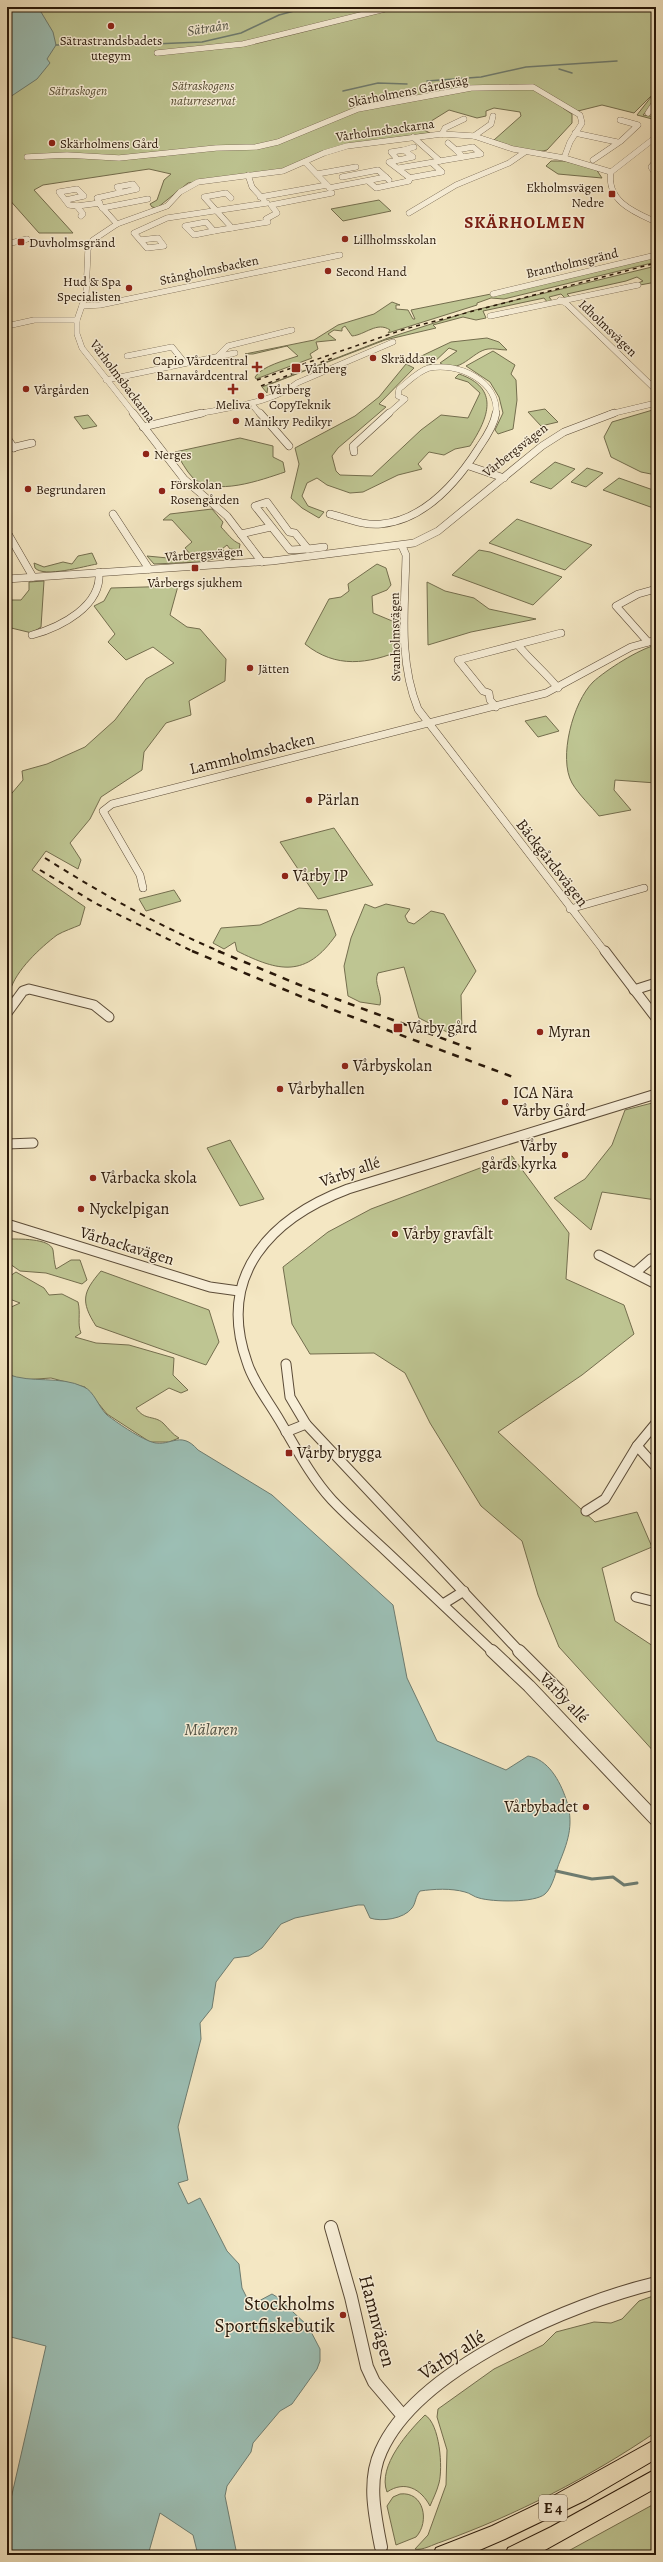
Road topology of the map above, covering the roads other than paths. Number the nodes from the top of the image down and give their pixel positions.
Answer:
1 (393, 7) edge
2 (157, 53) dead end
3 (656, 102) edge
4 (648, 113) dead end
5 (493, 116) dead end
6 (464, 118) dead end
7 (620, 120) dead end
8 (575, 133) junction
9 (442, 134) junction
10 (474, 136) junction
11 (413, 137) junction
12 (656, 137) edge
13 (617, 142) junction
14 (448, 143) dead end
15 (414, 147) dead end
16 (404, 150) junction
17 (456, 150) junction
18 (524, 152) junction
19 (27, 157) dead end
20 (463, 157) junction
21 (564, 158) junction
22 (398, 160) junction
23 (593, 160) dead end
24 (440, 161) junction
25 (656, 161) edge
26 (306, 162) junction
27 (432, 163) junction
28 (398, 168) junction
29 (336, 170) junction
30 (611, 172) junction
31 (362, 173) junction
32 (317, 174) junction
33 (248, 175) junction
34 (656, 175) edge
35 (342, 177) junction
36 (386, 178) junction
37 (409, 178) junction
38 (368, 181) junction
39 (349, 184) junction
40 (393, 185) junction
41 (330, 189) junction
42 (121, 192) dead end
43 (260, 197) junction
44 (148, 199) dead end
45 (66, 200) dead end
46 (209, 202) dead end
47 (101, 205) junction
48 (269, 205) junction
49 (77, 206) junction
50 (409, 213) dead end
51 (220, 214) junction
52 (81, 216) dead end
53 (656, 222) edge
54 (117, 224) junction
55 (232, 228) junction
56 (214, 232) dead end
57 (27, 239) dead end
58 (140, 240) dead end
59 (7, 244) edge
60 (340, 255) dead end
61 (656, 255) edge
62 (638, 285) dead end
63 (493, 294) dead end
64 (558, 299) junction
65 (82, 306) junction
66 (490, 316) dead end
67 (77, 320) junction
68 (7, 326) edge
69 (292, 330) dead end
70 (393, 342) dead end
71 (236, 353) dead end
72 (219, 355) junction
73 (127, 356) dead end
74 (185, 363) junction
75 (106, 380) junction
76 (656, 390) edge
77 (656, 400) edge
78 (656, 403) edge
79 (254, 407) dead end
80 (142, 427) junction
81 (7, 438) edge
82 (32, 443) dead end
83 (289, 446) dead end
84 (10, 448) edge
85 (354, 452) dead end
86 (469, 466) junction
87 (502, 477) junction
88 (113, 514) dead end
89 (330, 514) dead end
90 (271, 527) junction
91 (7, 532) edge
92 (241, 534) junction
93 (402, 546) junction
94 (324, 547) dead end
95 (308, 549) junction
96 (262, 562) junction
97 (149, 569) junction
98 (99, 572) junction
99 (33, 577) junction
100 (7, 579) edge
101 (656, 590) edge
102 (561, 633) dead end
103 (32, 635) dead end
104 (656, 640) edge
105 (648, 642) junction
106 (518, 645) junction
107 (558, 688) junction
108 (496, 707) junction
109 (428, 723) junction
110 (143, 888) dead end
111 (644, 888) dead end
112 (570, 909) junction
113 (656, 983) edge
114 (634, 990) junction
115 (7, 1013) edge
116 (109, 1017) dead end
117 (656, 1018) edge
118 (656, 1094) edge
119 (33, 1143) dead end
120 (7, 1144) edge
121 (7, 1224) edge
122 (599, 1255) dead end
123 (656, 1258) edge
124 (636, 1272) junction
125 (656, 1284) edge
126 (239, 1291) junction
127 (286, 1364) dead end
128 (656, 1423) edge
129 (306, 1424) junction
130 (286, 1432) junction
131 (637, 1446) junction
132 (656, 1467) edge
133 (586, 1511) dead end
134 (464, 1591) junction
135 (636, 1597) dead end
136 (656, 1602) edge
137 (443, 1604) junction
138 (561, 1693) dead end
139 (656, 1820) edge
140 (331, 2227) dead end
141 (656, 2283) edge
142 (403, 2416) junction
143 (656, 2448) edge
144 (656, 2478) edge
145 (381, 2547) tunnel mouth
146 (443, 2555) edge
147 (515, 2555) edge

1 - 2 street
3 - 4 street
5 - 10 street
6 - 9 street
7 - 13 street
8 - 13 street
8 - 19 street, Skärholmens Gårdsväg
8 - 21 street
9 - 10 street, Vårholmsbackarna
9 - 11 street, Vårholmsbackarna
10 - 18 street, Vårholmsbackarna
11 - 24 street
11 - 26 street, Vårholmsbackarna
12 - 30 street
13 - 23 street
14 - 17 street
15 - 16 street
16 - 22 street
16 - 22 street
17 - 20 street
17 - 20 street
18 - 21 street, Vårholmsbackarna
18 - 50 street
20 - 24 street
21 - 30 street, Vårholmsbackarna
22 - 28 street
24 - 27 street
25 - 34 street
26 - 32 street
26 - 33 street, Vårholmsbackarna
27 - 28 street
27 - 37 street
28 - 37 street
29 - 31 street
29 - 32 street
29 - 35 street
30 - 53 street
31 - 35 street
31 - 36 street
32 - 41 street
33 - 43 street
33 - 54 street, Vårholmsbackarna
35 - 39 street
36 - 38 street
36 - 40 street
37 - 40 street
38 - 39 street
38 - 40 street
39 - 41 street
41 - 43 street
41 - 48 street
42 - 47 street
43 - 48 street
44 - 47 street
45 - 49 street
46 - 51 street
47 - 49 street
47 - 54 street
48 - 51 street
48 - 55 street
49 - 52 street
51 - 55 street
51 - 58 street
54 - 65 street, Vårholmsbackarna
55 - 56 street
57 - 59 street
60 - 65 street, Stångholmsbacken
61 - 63 street, Brantholmsgränd
62 - 64 street, Idholmsvägen
64 - 66 street, Idholmsvägen
64 - 76 street, Idholmsvägen
65 - 67 street, Vårholmsbackarna
67 - 68 street
67 - 75 street, Vårholmsbackarna
69 - 72 street
70 - 80 street
71 - 72 street
72 - 74 street
73 - 74 street
74 - 75 street
75 - 80 street, Vårholmsbackarna
77 - 87 street, Vårbergsvägen
78 - 87 street, Vårbergsvägen
79 - 83 street
80 - 92 street, Vårholmsbackarna
81 - 84 street
82 - 84 street
85 - 86 street
86 - 87 street
86 - 89 street
87 - 93 street, Vårbergsvägen
88 - 97 street
90 - 92 street
90 - 95 street
90 - 95 street
91 - 99 street
92 - 96 street, Vårholmsbackarna
93 - 96 street, Vårbergsvägen
93 - 109 street, Svanholmsvägen
94 - 95 street
96 - 97 street, Vårbergsvägen
97 - 98 street, Vårbergsvägen
98 - 99 street, Vårbergsvägen
98 - 103 street
99 - 100 street, Vårbergsvägen
101 - 105 street
102 - 106 street
104 - 105 street, Lammholmsbacken
105 - 107 street, Lammholmsbacken
106 - 107 street
106 - 108 street
107 - 108 street, Lammholmsbacken
108 - 109 street, Lammholmsbacken
109 - 110 street, Lammholmsbacken
109 - 112 street, Bäckgårdsvägen
111 - 112 street
112 - 114 street, Bäckgårdsvägen
113 - 114 street
114 - 117 street, Bäckgårdsvägen
115 - 116 street
118 - 126 street, Vårby allé
119 - 120 street
121 - 126 street, Vårbackavägen
122 - 124 street
123 - 124 street
124 - 125 street
126 - 130 street, Vårby allé
127 - 129 street, Vårby allé
128 - 131 street
129 - 130 street
129 - 134 street, Vårby allé
130 - 137 street, Vårby allé
131 - 132 street
131 - 133 street
134 - 137 street
134 - 138 street, Vårby allé
135 - 136 street
137 - 139 street, Vårby allé
140 - 142 street, Hamnvägen
141 - 142 street, Vårby allé
142 - 145 street, Vårby allé
143 - 146 highway, E 4
144 - 147 highway, E 4

